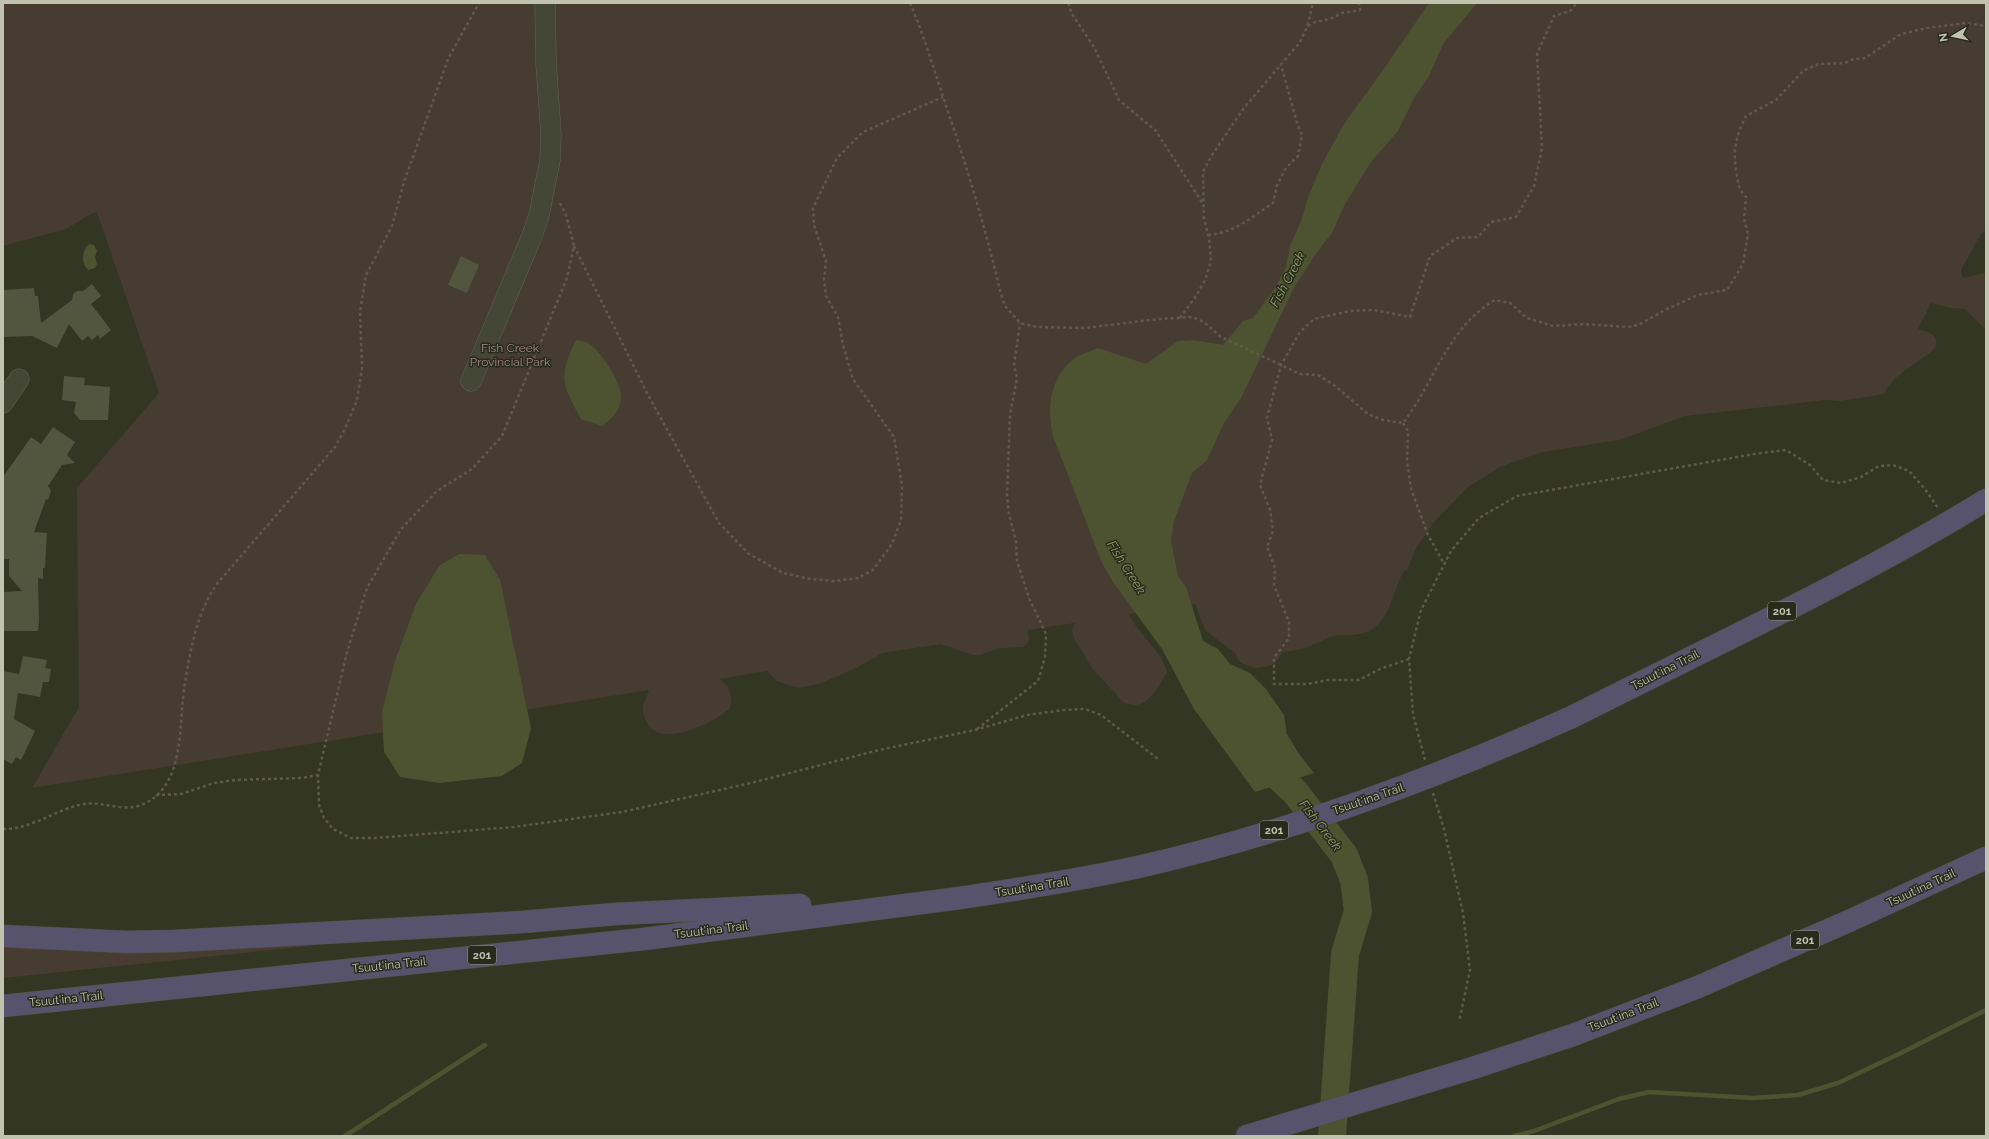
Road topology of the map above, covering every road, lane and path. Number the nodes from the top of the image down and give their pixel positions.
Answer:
1 (479, 3) edge
2 (545, 3) edge
3 (910, 3) edge
4 (1068, 3) edge
5 (1313, 3) edge
6 (1359, 3) edge
7 (1577, 3) edge
8 (1986, 26) edge
9 (1307, 27) junction
10 (1281, 65) junction
11 (943, 97) junction
12 (548, 178) junction
13 (1203, 205) junction
14 (1208, 235) junction
15 (574, 246) junction
16 (1180, 318) junction
17 (1020, 323) junction
18 (1281, 365) junction
19 (19, 379) dead end
20 (471, 381) dead end
21 (3, 403) edge
22 (1403, 423) junction
23 (1986, 500) edge
24 (1948, 524) junction
25 (1444, 564) junction
26 (1409, 659) junction
27 (975, 730) junction
28 (1158, 759) dead end
29 (1426, 764) dead end
30 (318, 775) junction
31 (1431, 785) dead end
32 (156, 795) junction
33 (3, 829) edge
34 (1986, 858) edge
35 (960, 898) junction
36 (3, 936) edge
37 (3, 1006) edge
38 (1460, 1022) dead end
39 (1247, 1136) edge

1 - 32 path
2 - 12 street
3 - 11 path
4 - 13 path
5 - 9 path
6 - 9 path
7 - 18 path
8 - 22 path
9 - 10 path
10 - 13 path
10 - 14 path
11 - 15 path
11 - 17 path
12 - 15 path
12 - 20 street
13 - 14 path
14 - 16 path
15 - 30 path
16 - 17 path
16 - 18 path
17 - 27 path
18 - 22 path
18 - 26 path
19 - 21 street
22 - 25 path
23 - 24 highway, Tsuut'ina Trail / 201
24 - 25 path
24 - 35 highway, Tsuut'ina Trail / 201, bridge
25 - 26 path
26 - 29 path
27 - 28 path
27 - 30 path
30 - 32 path
31 - 38 path
32 - 33 path
34 - 39 highway, Tsuut'ina Trail / 201
35 - 36 highway
35 - 37 highway, Tsuut'ina Trail / 201

